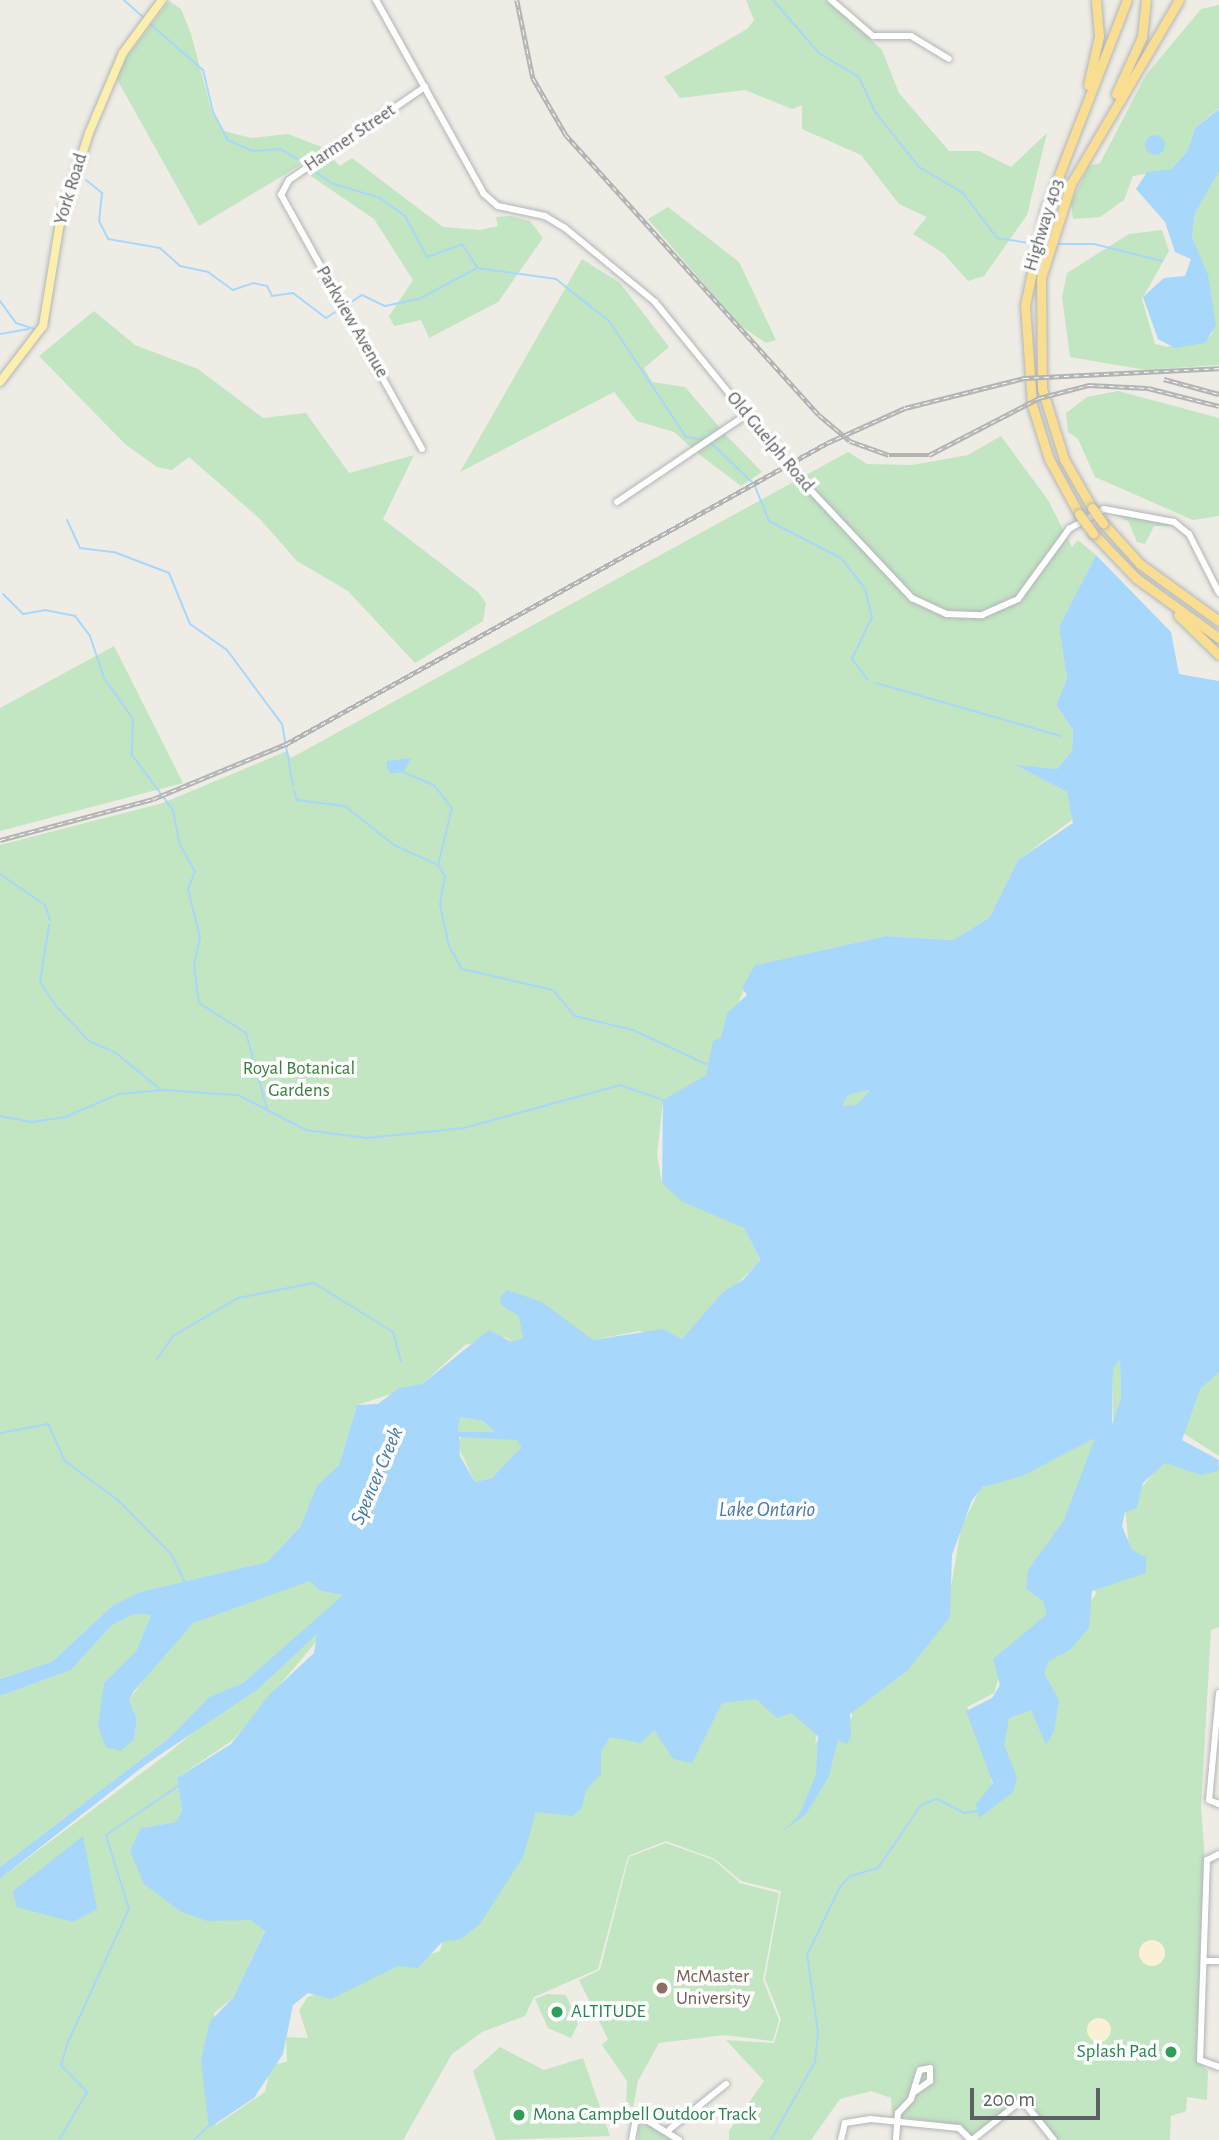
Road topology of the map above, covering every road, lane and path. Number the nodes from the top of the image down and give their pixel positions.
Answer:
1 (376, 0) edge
2 (831, 0) edge
3 (1097, 0) edge
4 (1126, 0) edge
5 (1146, 0) edge
6 (1179, 0) edge
7 (156, 2) edge
8 (949, 59) dead end
9 (425, 87) junction
10 (1079, 171) junction
11 (281, 195) joint
12 (1047, 206) junction
13 (0, 382) edge
14 (746, 415) junction
15 (422, 449) dead end
16 (617, 502) dead end
17 (1219, 593) edge
18 (1160, 596) junction
19 (1218, 620) edge
20 (1219, 638) edge
21 (1219, 655) edge
22 (1217, 1694) edge
23 (1216, 1804) edge
24 (1215, 1855) edge
25 (1204, 1961) junction
26 (1219, 1961) edge
27 (1219, 2067) edge
28 (726, 2084) dead end
29 (913, 2093) dead end
30 (897, 2119) junction
31 (670, 2129) junction
32 (632, 2140) edge
33 (679, 2140) edge
34 (841, 2140) edge
35 (895, 2140) edge
36 (971, 2140) edge
37 (1054, 2140) edge

1 - 9 street, Old Guelph Road
2 - 8 street
3 - 12 highway
4 - 12 highway, Highway 403
5 - 10 highway
6 - 10 highway, Highway 403
7 - 13 main road, York Road
9 - 11 street, Harmer Street
9 - 14 street, Old Guelph Road
10 - 19 highway, Highway 403, bridge
11 - 15 street, Parkview Avenue
12 - 18 highway, Highway 403, bridge
14 - 16 street
14 - 17 street, Old Guelph Road, bridge
18 - 20 highway, Highway 403
18 - 21 highway
22 - 23 street
24 - 25 street
25 - 26 street
25 - 27 street
28 - 31 street
29 - 30 street
30 - 34 street
30 - 35 street
30 - 36 street
31 - 32 street
31 - 33 street
36 - 37 street

